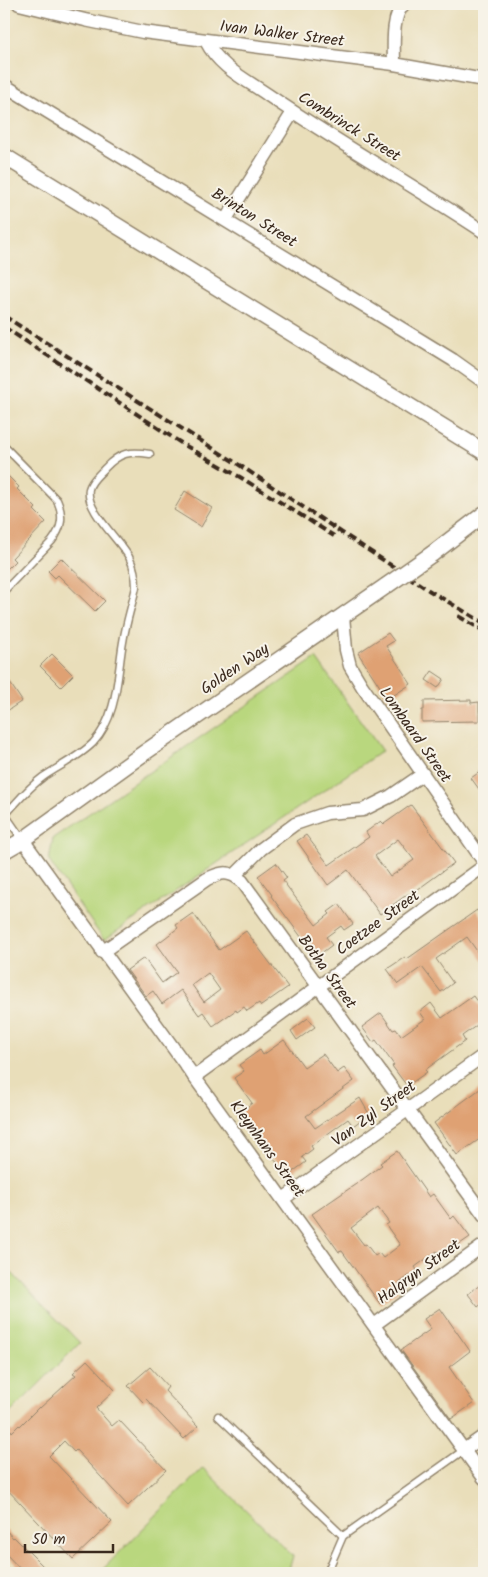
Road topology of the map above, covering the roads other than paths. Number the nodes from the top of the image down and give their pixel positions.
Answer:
1 (19, 4) edge
2 (404, 4) edge
3 (206, 41) junction
4 (394, 64) junction
5 (484, 80) edge
6 (4, 85) edge
7 (293, 112) junction
8 (4, 156) edge
9 (226, 219) junction
10 (484, 232) edge
11 (484, 382) edge
12 (4, 446) edge
13 (484, 452) edge
14 (150, 454) dead end
15 (484, 514) edge
16 (4, 592) edge
17 (343, 616) junction
18 (423, 774) junction
19 (4, 814) edge
20 (23, 840) junction
21 (4, 851) edge
22 (484, 864) edge
23 (235, 875) junction
24 (102, 952) junction
25 (318, 987) junction
26 (484, 1055) edge
27 (194, 1077) junction
28 (407, 1110) junction
29 (283, 1199) junction
30 (484, 1215) edge
31 (484, 1245) edge
32 (374, 1325) junction
33 (218, 1416) dead end
34 (484, 1436) edge
35 (464, 1450) junction
36 (484, 1478) edge
37 (343, 1536) junction
38 (326, 1573) edge

1 - 3 street, Ivan Walker Street
2 - 4 street
3 - 4 street, Ivan Walker Street
3 - 7 street, Combrinck Street
4 - 5 street, Ivan Walker Street
6 - 9 street, Brinton Street
7 - 9 street
7 - 10 street, Combrinck Street
8 - 13 street
9 - 11 street, Brinton Street
12 - 16 lane
14 - 19 lane
15 - 17 street, Golden Way, bridge
17 - 18 street, Lombaard Street
17 - 20 street, Golden Way
18 - 22 street, Lombaard Street
18 - 23 street
19 - 20 lane
20 - 21 street, Golden Way
20 - 24 street, Kleynhans Street
22 - 25 street, Coetzee Street
23 - 24 street
23 - 25 street, Botha Street
24 - 27 street, Kleynhans Street
25 - 27 street, Coetzee Street
25 - 28 street, Botha Street
26 - 28 street, Van Zyl Street
27 - 29 street, Kleynhans Street
28 - 29 street, Van Zyl Street
28 - 30 street, Botha Street
29 - 32 street, Kleynhans Street
31 - 32 street, Halgryn Street
32 - 35 street, Kleynhans Street
33 - 37 lane
34 - 35 street
35 - 36 street, Kleynhans Street
35 - 37 lane
37 - 38 lane

